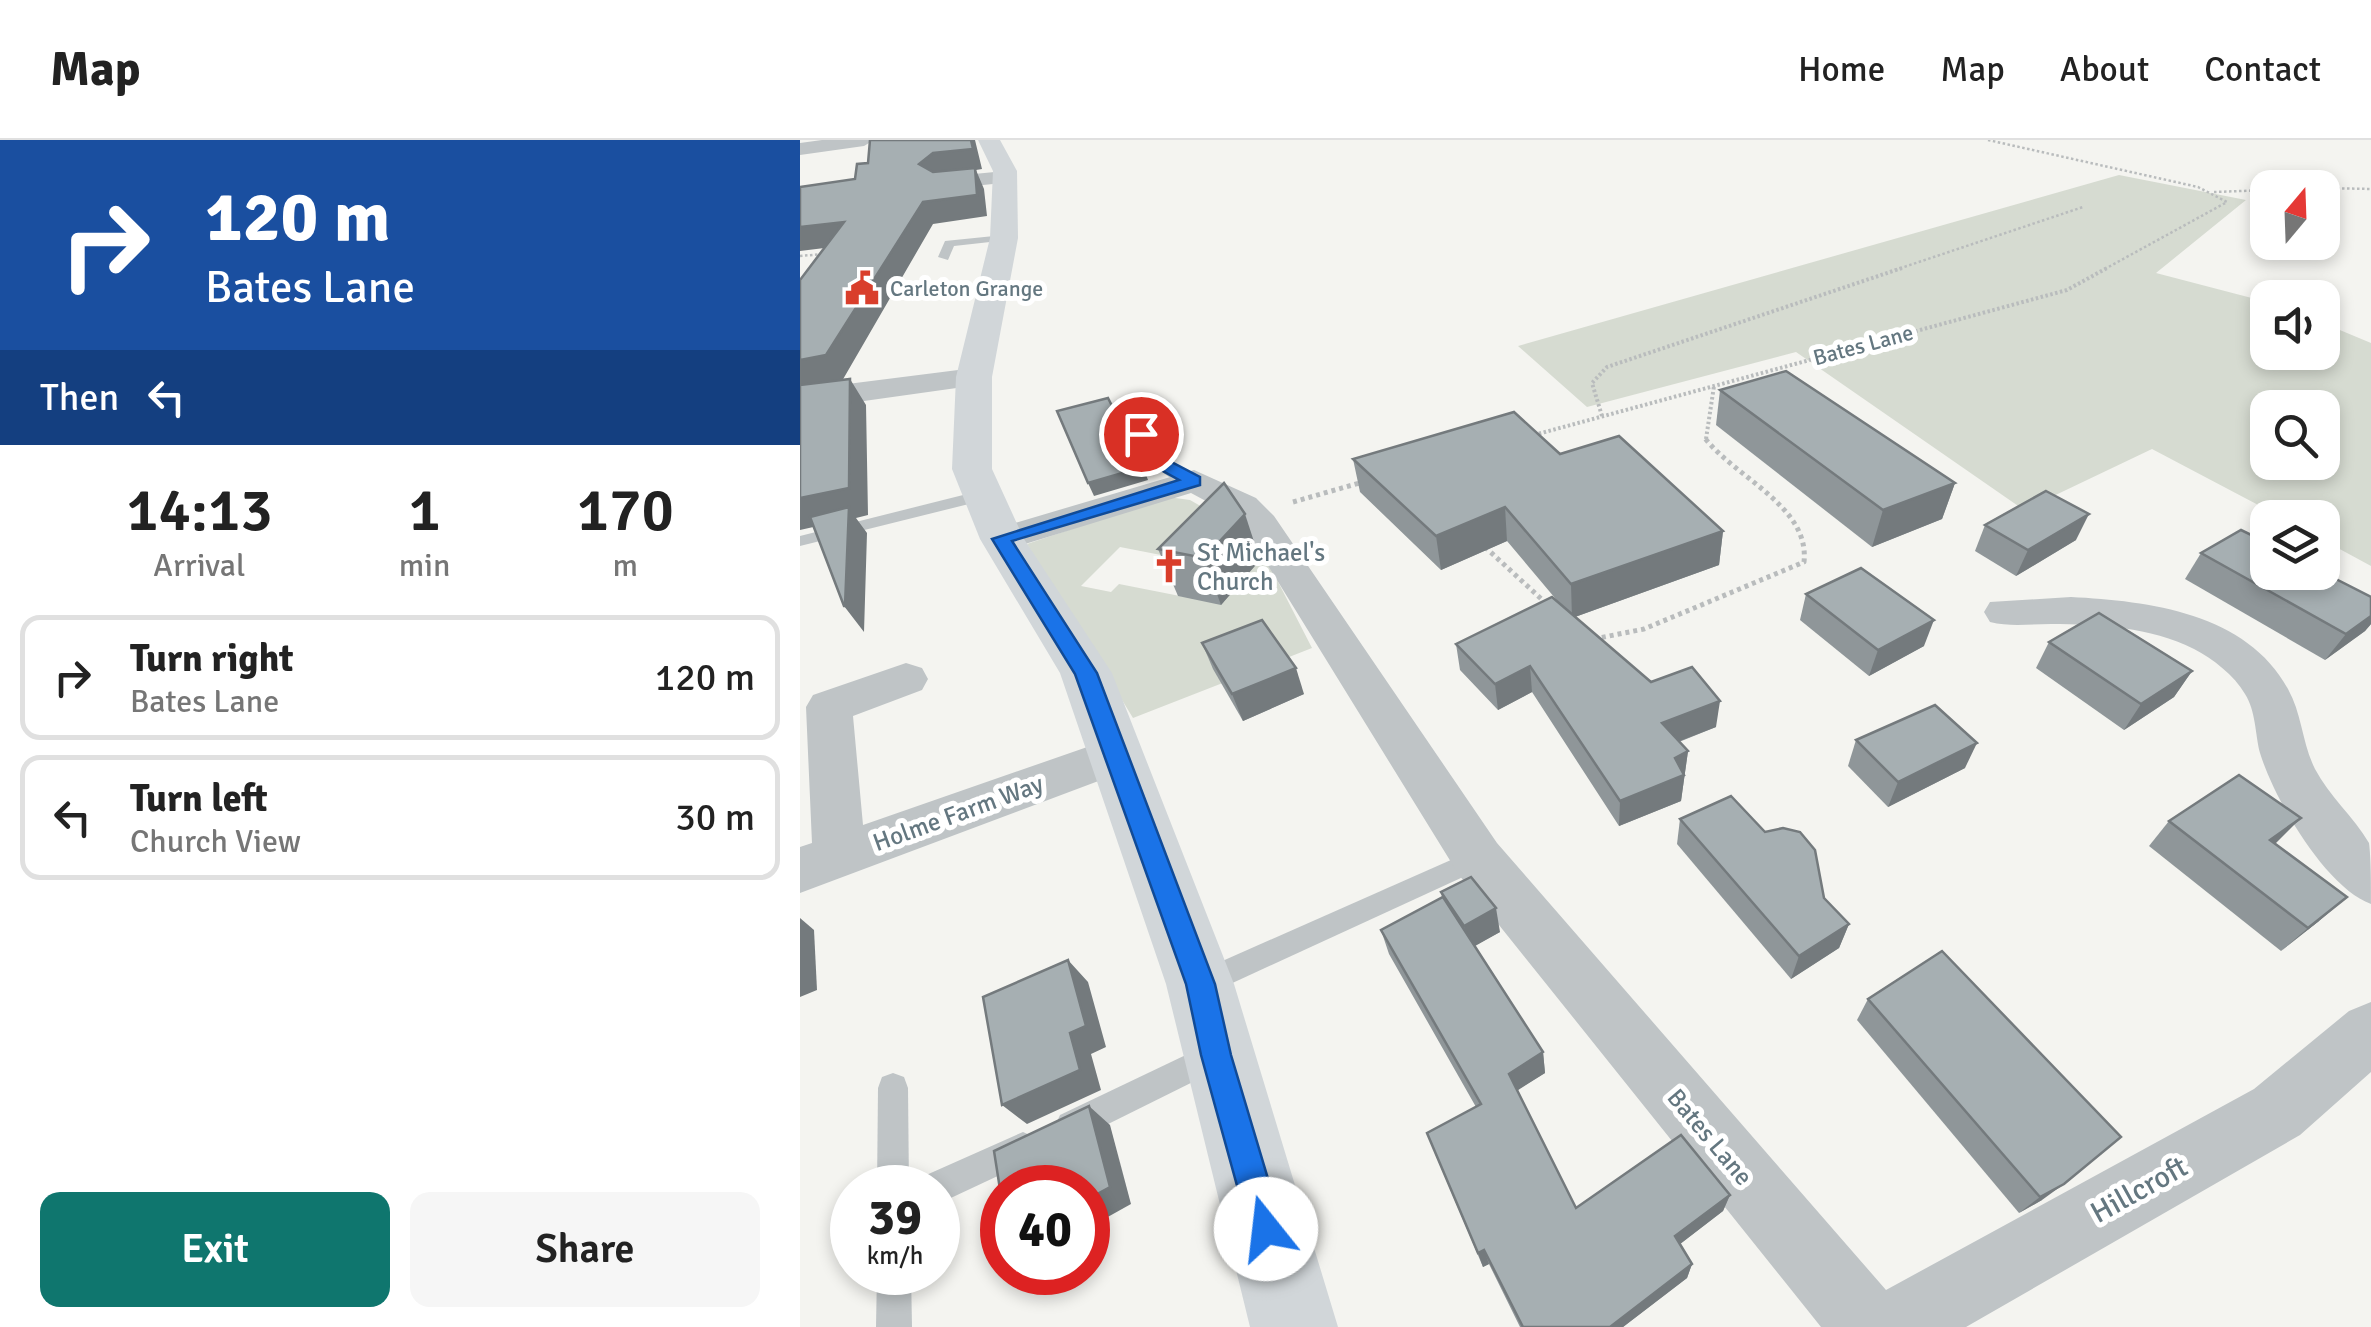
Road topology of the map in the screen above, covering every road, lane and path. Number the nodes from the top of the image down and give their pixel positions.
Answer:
1 (864, 140) edge
2 (1988, 140) edge
3 (800, 149) edge
4 (997, 158) edge
5 (942, 184) edge
6 (2340, 188) edge
7 (2371, 189) edge
8 (2250, 191) edge
9 (2213, 192) junction
10 (2083, 206) dead end
11 (1004, 238) junction
12 (837, 253) edge
13 (800, 257) edge
14 (944, 257) dead end
15 (974, 377) junction
16 (1714, 386) junction
17 (800, 400) edge
18 (1127, 407) dead end
19 (1602, 416) junction
20 (1530, 436) edge
21 (1194, 481) junction
22 (1366, 482) edge
23 (1243, 506) junction
24 (992, 517) junction
25 (1472, 536) edge
26 (800, 541) edge
27 (1556, 612) edge
28 (2005, 612) dead end
29 (1583, 638) edge
30 (906, 678) dead end
31 (1116, 755) junction
32 (1478, 860) junction
33 (819, 863) edge
34 (2371, 881) edge
35 (1200, 984) junction
36 (2371, 1032) edge
37 (1216, 1055) junction
38 (893, 1088) dead end
39 (893, 1165) edge
40 (960, 1177) edge
41 (894, 1295) edge
42 (894, 1327) edge
43 (1294, 1327) edge
44 (1868, 1327) edge
45 (1893, 1327) edge

1 - 3 street
2 - 9 path
4 - 5 street
4 - 11 street
6 - 7 path
8 - 9 path
9 - 16 path, Bates Lane
10 - 19 path
11 - 14 lane
11 - 15 street
12 - 13 path
15 - 17 street
15 - 24 street
16 - 19 path, Bates Lane
16 - 29 path
18 - 21 lane
19 - 20 path, Bates Lane
21 - 23 street, Bates Lane
21 - 24 street
22 - 23 path
23 - 32 street, Bates Lane
24 - 26 lane
24 - 31 street
25 - 27 path
28 - 34 street
30 - 33 street
31 - 33 street, Holme Farm Way
31 - 35 street
32 - 35 lane
32 - 44 street, Bates Lane
35 - 37 street
36 - 45 street, Hillcroft
37 - 40 lane
37 - 43 street
38 - 39 lane
41 - 42 lane

